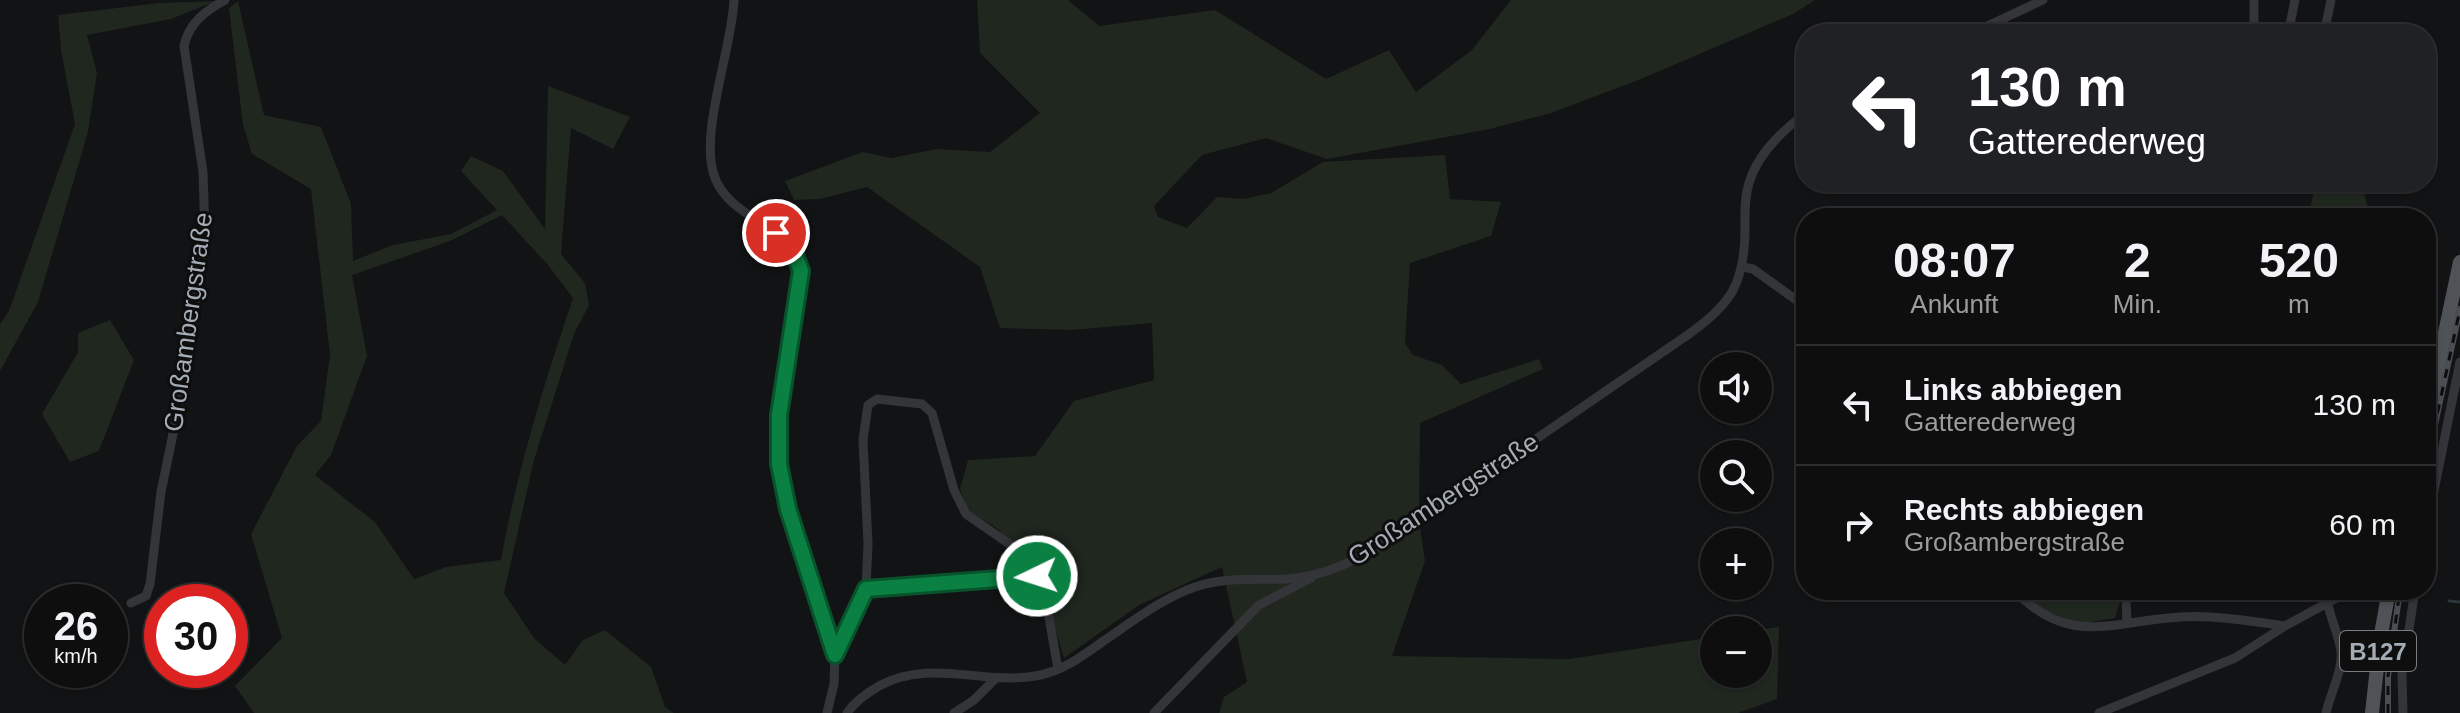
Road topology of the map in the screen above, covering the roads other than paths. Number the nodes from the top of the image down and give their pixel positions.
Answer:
1 (225, 0) edge
2 (734, 0) edge
3 (2043, 0) edge
4 (2254, 0) edge
5 (2295, 0) edge
6 (2331, 0) edge
7 (1991, 24) edge
8 (2254, 24) edge
9 (2290, 24) edge
10 (2326, 24) edge
11 (1796, 120) edge
12 (2460, 262) edge
13 (1743, 267) junction
14 (1796, 300) edge
15 (2460, 362) edge
16 (2436, 375) edge
17 (2436, 481) edge
18 (1319, 574) junction
19 (1037, 576) junction
20 (866, 589) junction
21 (2025, 600) edge
22 (2126, 600) edge
23 (2332, 600) edge
24 (2387, 600) edge
25 (2413, 600) edge
26 (2328, 602) junction
27 (131, 603) dead end
28 (2127, 623) junction
29 (2285, 626) junction
30 (835, 655) junction
31 (1058, 669) junction
32 (996, 678) junction
33 (827, 713) edge
34 (847, 713) edge
35 (954, 713) edge
36 (1154, 713) edge
37 (2099, 713) edge
38 (2326, 713) edge
39 (2372, 713) edge
40 (2403, 713) edge

1 - 27 street, Großambergstraße
2 - 30 street
3 - 7 street
4 - 8 street
5 - 9 street
6 - 10 street
11 - 13 street, Großambergstraße
12 - 16 main road
13 - 14 street
13 - 18 street, Großambergstraße
15 - 17 street
18 - 31 street, Großambergstraße
18 - 36 street
19 - 20 street
19 - 20 street
19 - 31 street
20 - 30 street
21 - 28 street
22 - 28 street
23 - 26 street
24 - 39 main road, B127
25 - 40 street
26 - 29 street
26 - 38 street
28 - 29 street
29 - 37 street
30 - 33 street
31 - 32 street, Großambergstraße
32 - 34 street, Großambergstraße
32 - 35 street

